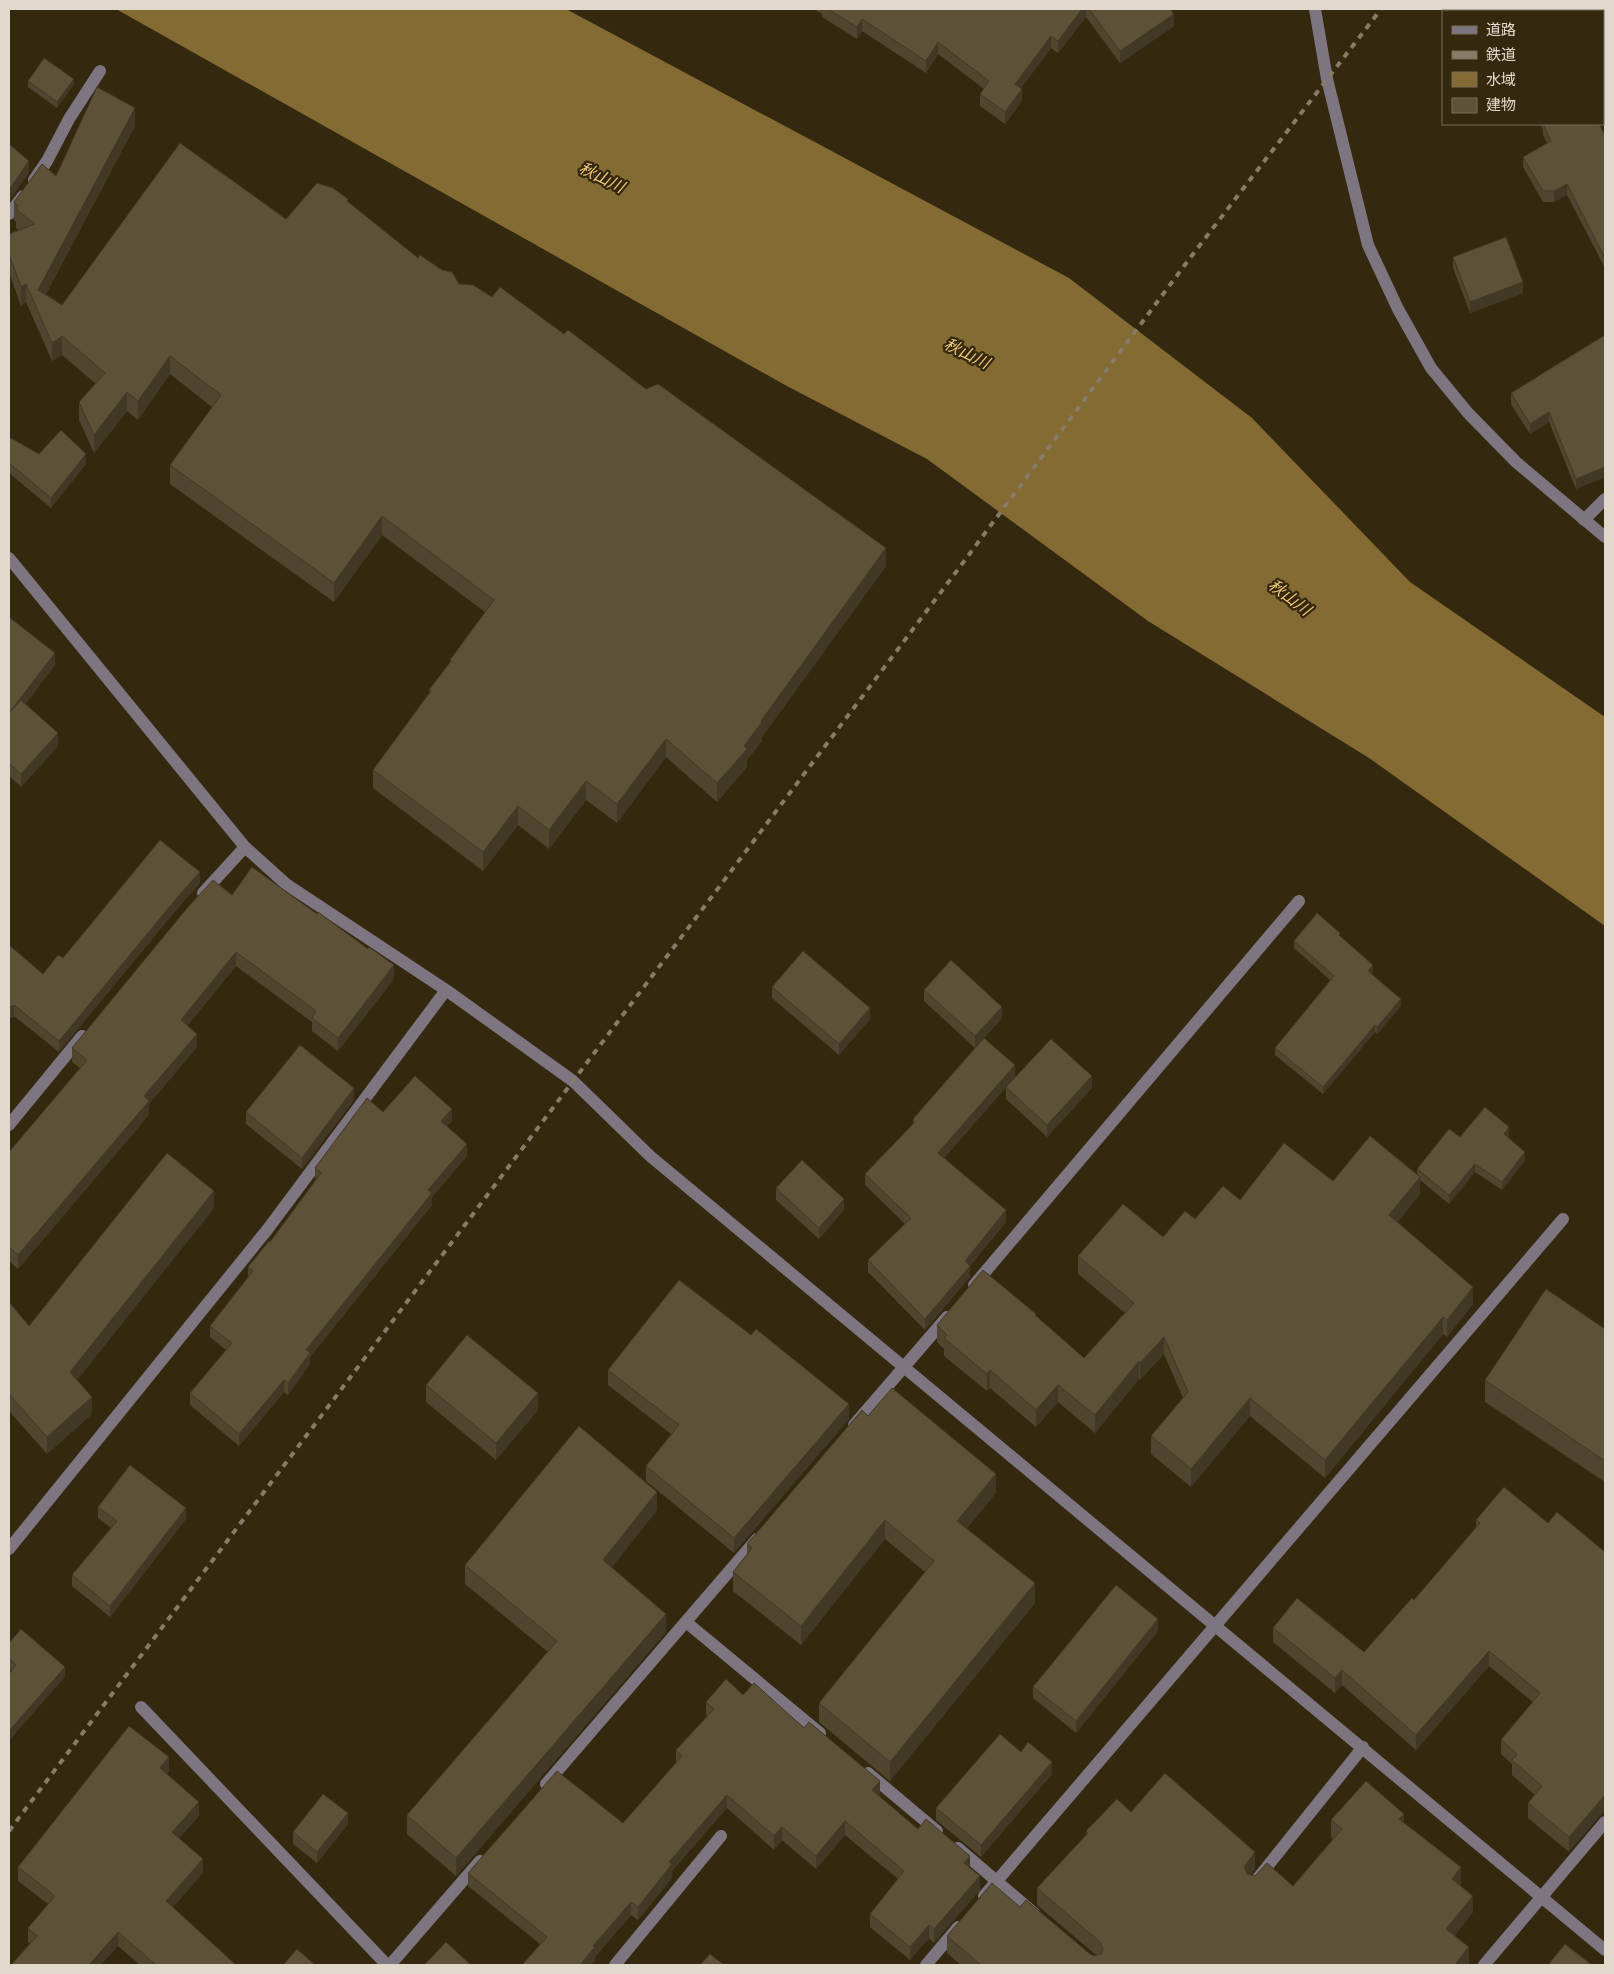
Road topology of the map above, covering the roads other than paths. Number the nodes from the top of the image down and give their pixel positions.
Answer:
1 (1314, 9) edge
2 (100, 71) dead end
3 (9, 214) edge
4 (1605, 499) edge
5 (1584, 520) junction
6 (1605, 537) edge
7 (9, 558) edge
8 (245, 847) junction
9 (1299, 901) dead end
10 (195, 902) edge
11 (446, 990) junction
12 (88, 1030) edge
13 (9, 1125) edge
14 (1563, 1219) dead end
15 (968, 1292) edge
16 (955, 1307) edge
17 (904, 1368) junction
18 (846, 1435) edge
19 (763, 1532) edge
20 (9, 1549) edge
21 (686, 1622) junction
22 (1216, 1626) junction
23 (141, 1708) dead end
24 (830, 1742) edge
25 (1363, 1747) junction
26 (860, 1767) edge
27 (538, 1794) edge
28 (1605, 1822) edge
29 (722, 1836) dead end
30 (487, 1853) edge
31 (997, 1881) junction
32 (1252, 1885) edge
33 (1542, 1896) junction
34 (1042, 1920) edge
35 (1605, 1950) edge
36 (389, 1965) edge
37 (614, 1965) edge
38 (926, 1965) edge
39 (1484, 1965) edge

1 - 5 street
2 - 3 street
4 - 5 street
5 - 6 street
7 - 8 street
8 - 10 street
8 - 11 street
9 - 15 street
11 - 17 street
11 - 20 street
12 - 13 street
14 - 22 street
16 - 17 street
17 - 18 street
17 - 22 street
19 - 21 street
21 - 24 street
21 - 27 street
22 - 25 street
22 - 31 street
23 - 36 street
25 - 32 street
25 - 33 street
26 - 31 street
28 - 33 street
29 - 37 street
30 - 36 street
31 - 34 street
31 - 38 street
33 - 35 street
33 - 39 street

